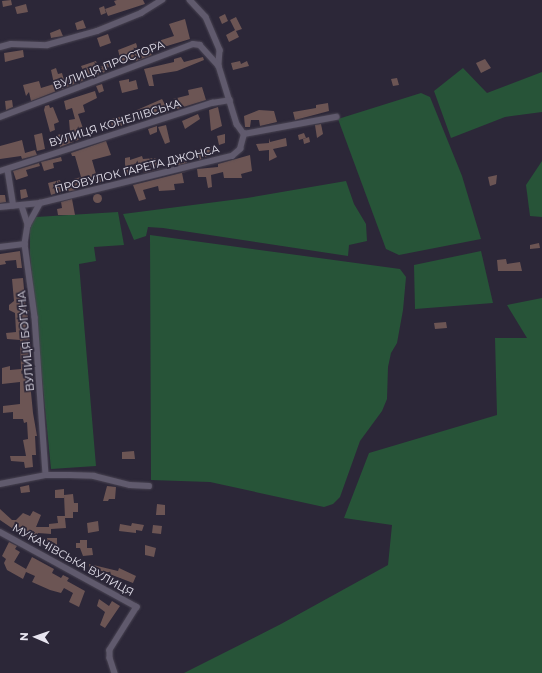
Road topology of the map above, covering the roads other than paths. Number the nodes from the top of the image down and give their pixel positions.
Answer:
1 (162, 0) edge
2 (190, 0) edge
3 (0, 47) edge
4 (219, 66) junction
5 (230, 100) junction
6 (0, 117) edge
7 (336, 117) dead end
8 (244, 134) junction
9 (8, 170) junction
10 (0, 171) edge
11 (40, 203) junction
12 (14, 206) junction
13 (22, 206) junction
14 (0, 208) edge
15 (28, 225) junction
16 (25, 244) junction
17 (0, 247) edge
18 (46, 476) junction
19 (0, 484) edge
20 (149, 486) dead end
21 (0, 532) edge
22 (115, 673) edge

1 - 3 street
2 - 4 street
4 - 5 street
4 - 6 street, ВУЛИЦЯ ПРОСТОРА
5 - 8 street
5 - 9 street, ВУЛИЦЯ КОНЕЛІВСЬКА
7 - 8 street
8 - 11 street, ПРОВУЛОК ГАРЕТА ДЖОНСА
9 - 10 street, ВУЛИЦЯ КОНЕЛІВСЬКА
9 - 12 street
11 - 13 street, ПРОВУЛОК ГАРЕТА ДЖОНСА
11 - 15 street
12 - 13 street, ПРОВУЛОК ГАРЕТА ДЖОНСА
12 - 14 street, ПРОВУЛОК ГАРЕТА ДЖОНСА
13 - 15 street, ВУЛИЦЯ БОГУНА
15 - 16 street, ВУЛИЦЯ БОГУНА
16 - 17 street
16 - 18 street, ВУЛИЦЯ БОГУНА
18 - 19 street
18 - 20 street
21 - 22 street, МУКАЧІВСЬКА ВУЛИЦЯ

